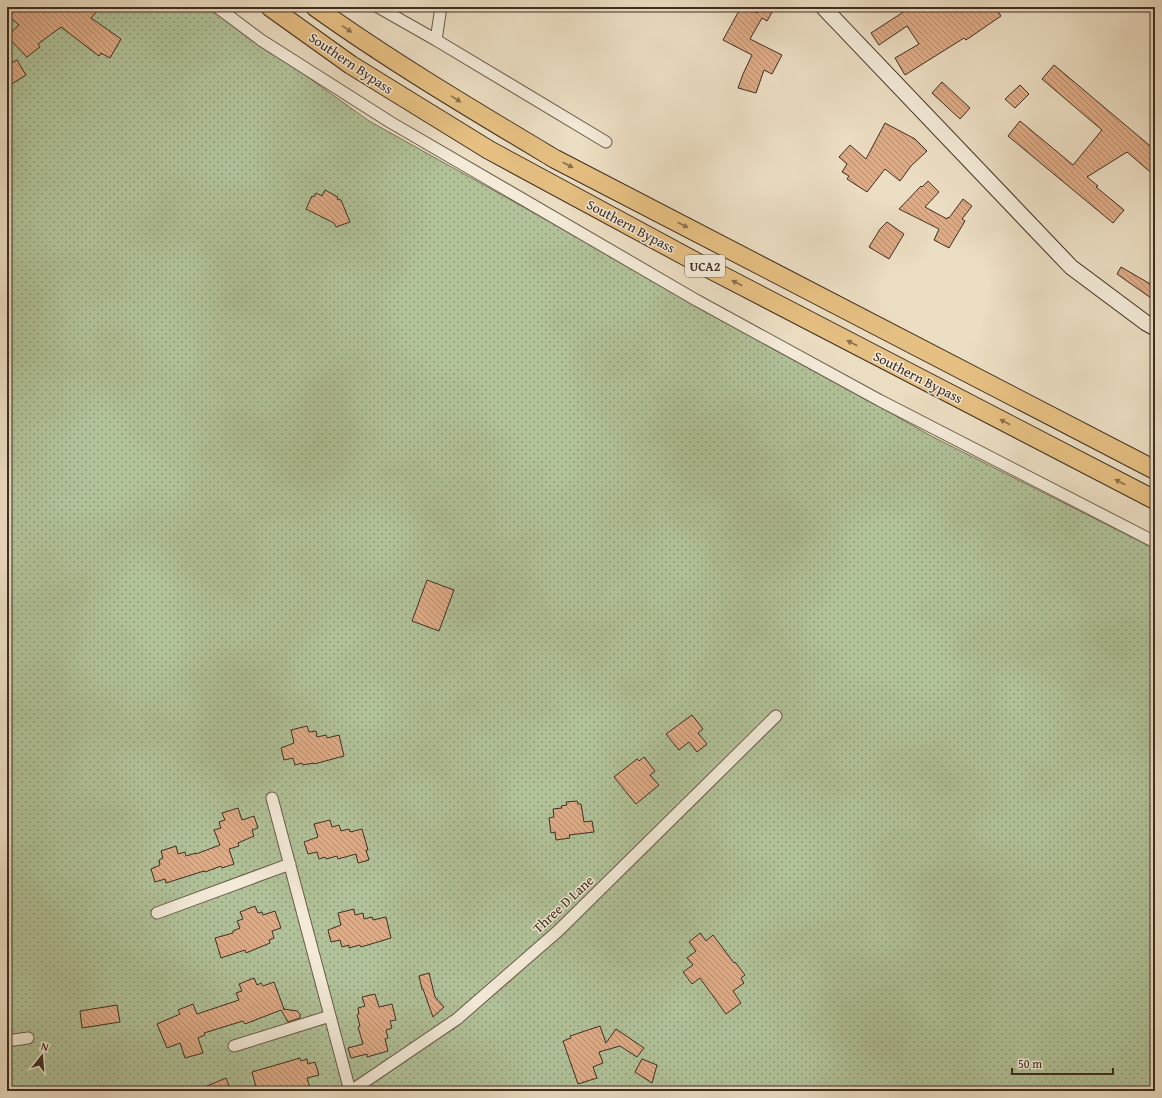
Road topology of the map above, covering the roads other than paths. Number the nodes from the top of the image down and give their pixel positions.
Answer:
1 (217, 7) edge
2 (270, 7) edge
3 (314, 7) edge
4 (378, 7) edge
5 (441, 7) edge
6 (823, 7) edge
7 (436, 40) junction
8 (606, 142) dead end
9 (1155, 328) edge
10 (1155, 470) edge
11 (1155, 500) edge
12 (1155, 542) edge
13 (776, 716) dead end
14 (272, 798) dead end
15 (290, 864) junction
16 (157, 913) dead end
17 (330, 1016) junction
18 (28, 1038) dead end
19 (7, 1041) edge
20 (234, 1046) dead end
21 (351, 1091) edge

1 - 12 street
11 -> 2 highway, Southern Bypass / UCA2
3 -> 10 highway, Southern Bypass / UCA2
4 - 7 street
5 - 7 street
6 - 9 main road
7 - 8 street
13 - 21 street, Three D Lane
14 - 15 street
15 - 16 street
15 - 17 street
17 - 20 street
17 - 21 street
18 - 19 street

